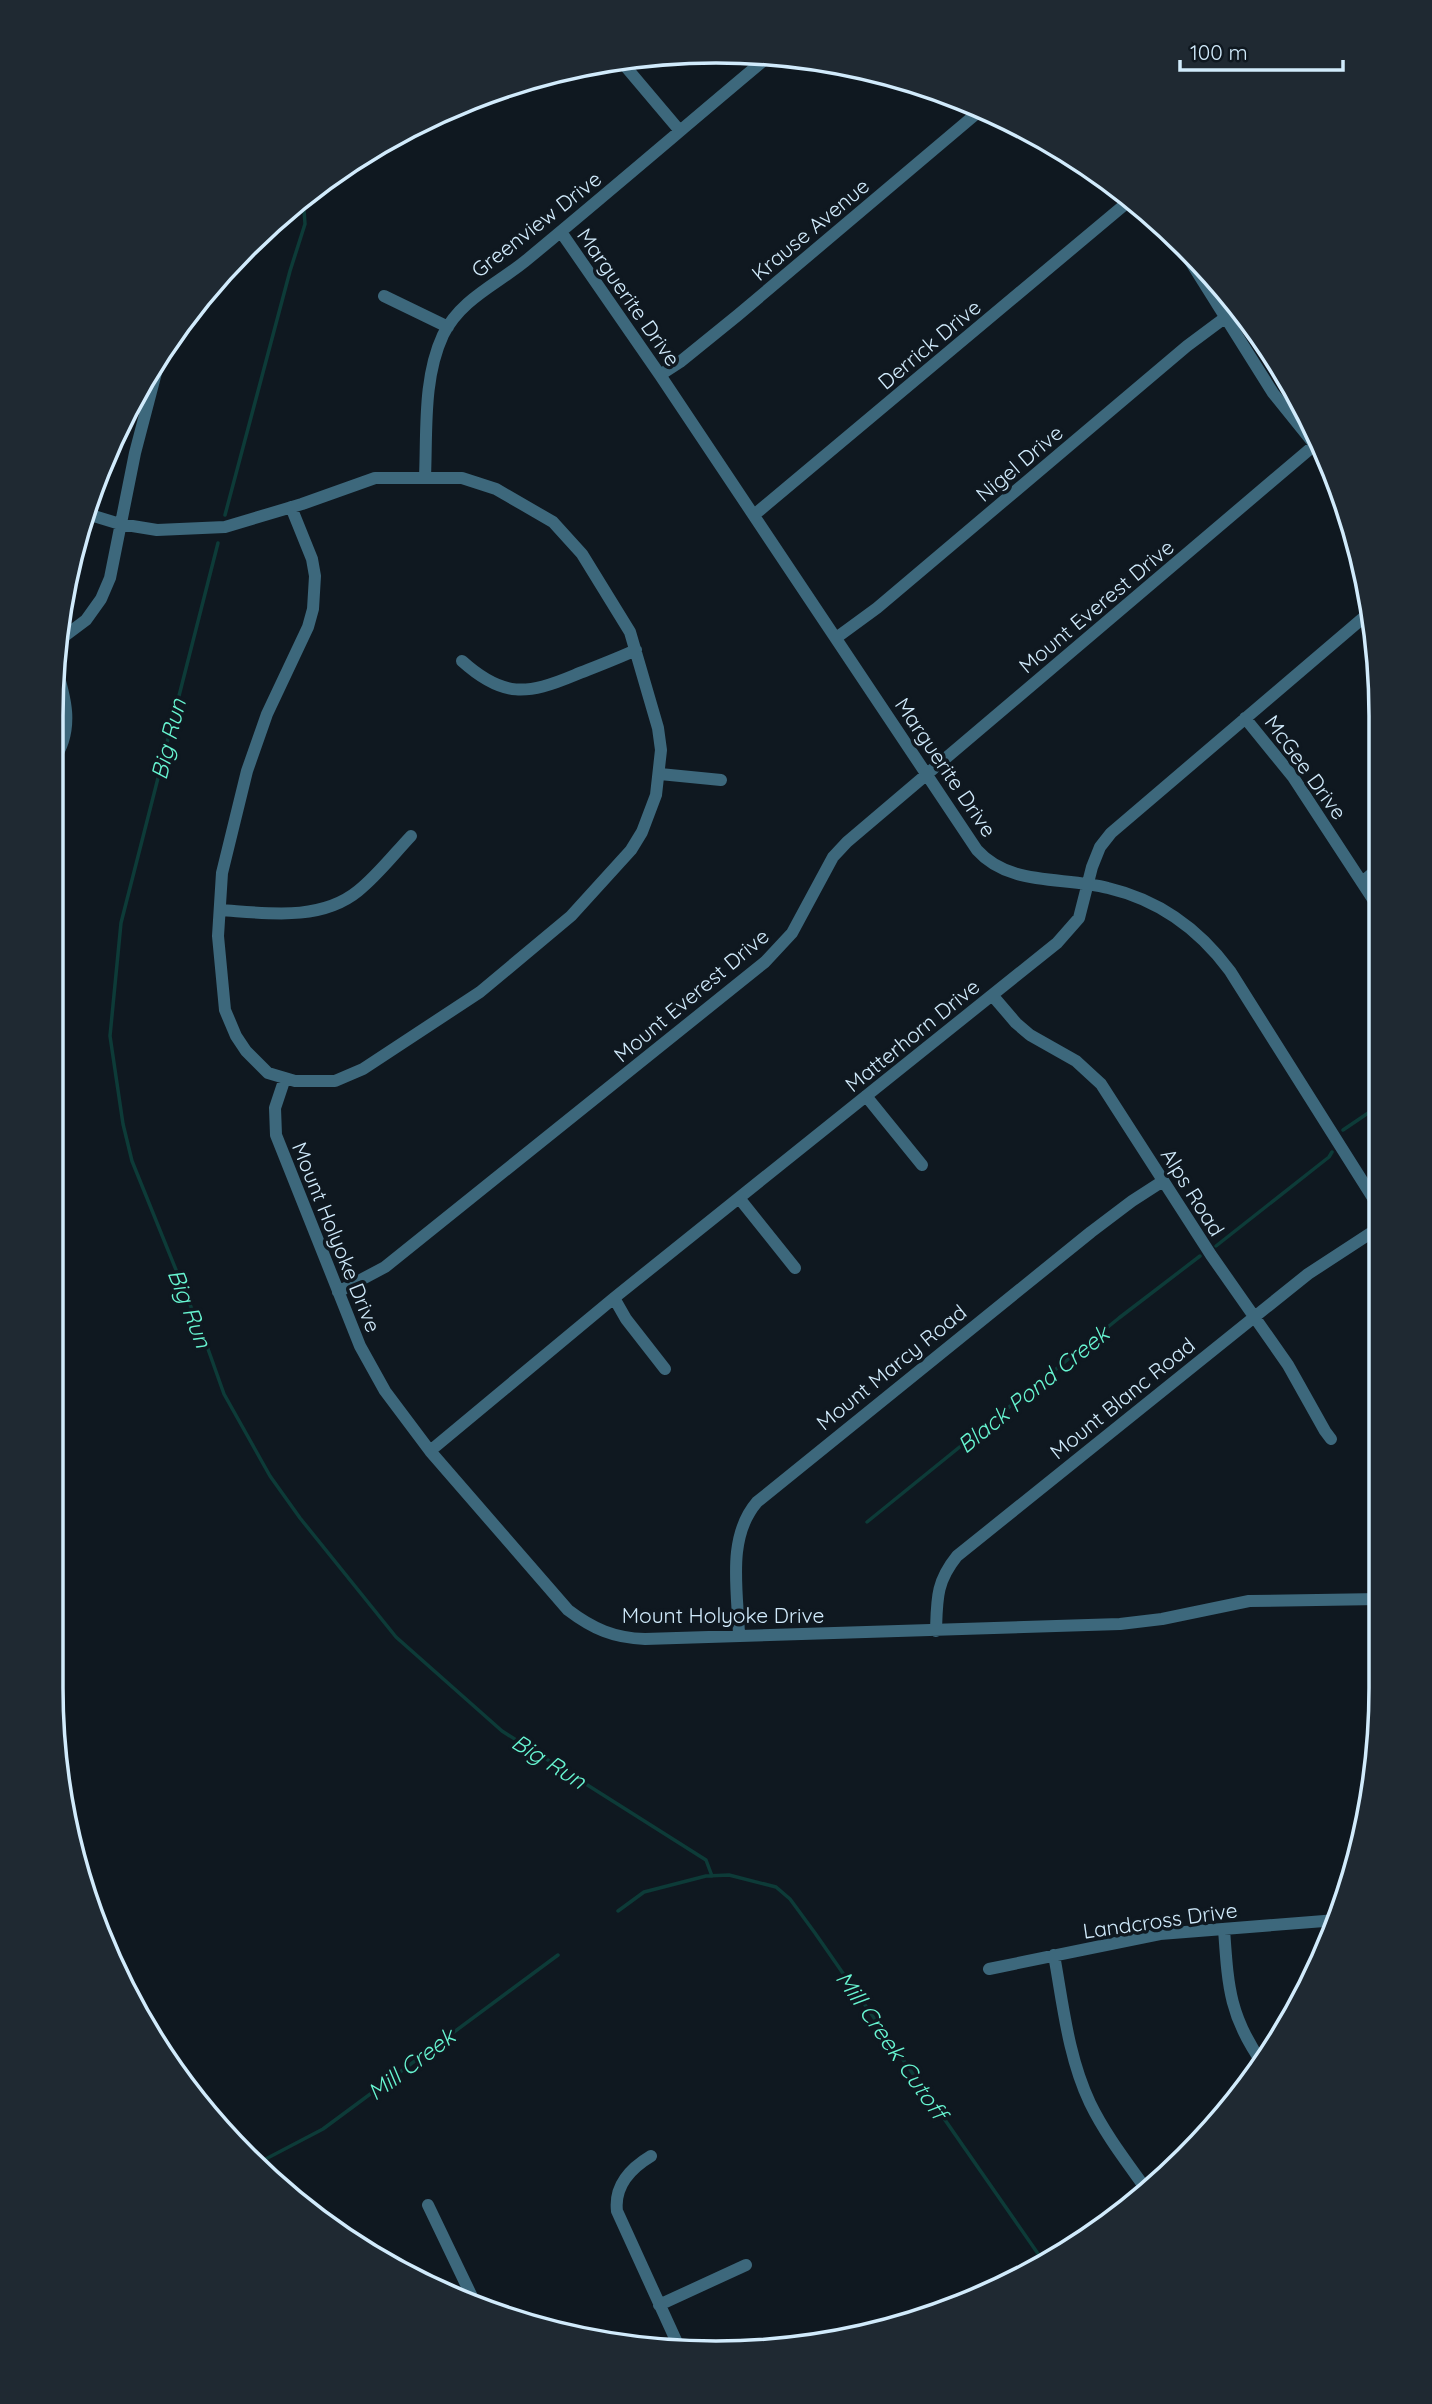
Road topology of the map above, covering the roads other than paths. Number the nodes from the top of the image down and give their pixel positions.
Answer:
1 (759, 64) edge
2 (628, 69) edge
3 (973, 116) edge
4 (680, 131) junction
5 (1123, 206) edge
6 (561, 232) junction
7 (1203, 280) edge
8 (384, 296) dead end
9 (1226, 317) junction
10 (448, 327) junction
11 (660, 375) junction
12 (151, 388) edge
13 (1303, 429) edge
14 (1312, 450) edge
15 (425, 477) junction
16 (292, 508) junction
17 (754, 515) junction
18 (95, 516) edge
19 (120, 524) junction
20 (1361, 620) edge
21 (69, 633) edge
22 (836, 638) junction
23 (636, 650) junction
24 (462, 661) dead end
25 (64, 693) edge
26 (1245, 718) junction
27 (63, 743) edge
28 (660, 774) junction
29 (927, 774) junction
30 (721, 780) dead end
31 (411, 836) dead end
32 (1369, 876) edge
33 (1362, 882) junction
34 (1088, 884) junction
35 (1369, 893) edge
36 (220, 910) junction
37 (992, 995) junction
38 (285, 1078) junction
39 (866, 1096) junction
40 (922, 1164) dead end
41 (1163, 1181) junction
42 (1369, 1192) edge
43 (739, 1198) junction
44 (1369, 1234) edge
45 (795, 1268) dead end
46 (338, 1292) junction
47 (614, 1298) junction
48 (1254, 1317) junction
49 (665, 1369) dead end
50 (1331, 1439) dead end
51 (430, 1451) junction
52 (1369, 1599) edge
53 (936, 1631) junction
54 (739, 1636) junction
55 (1325, 1921) edge
56 (1224, 1928) junction
57 (1054, 1955) junction
58 (989, 1969) dead end
59 (1257, 2054) edge
60 (651, 2156) dead end
61 (1142, 2183) edge
62 (428, 2205) dead end
63 (746, 2265) dead end
64 (470, 2292) edge
65 (659, 2305) junction
66 (676, 2340) edge

1 - 4 street, Greenview Drive
2 - 4 street
3 - 11 street, Krause Avenue
4 - 6 street, Greenview Drive
5 - 17 street, Derrick Drive
6 - 10 street, Greenview Drive
6 - 11 street, Marguerite Drive
7 - 9 street
8 - 10 street
9 - 13 street
9 - 22 street, Nigel Drive
10 - 15 street, Greenview Drive
11 - 17 street, Marguerite Drive
12 - 19 street
14 - 29 street, Mount Everest Drive
15 - 16 street
15 - 23 street
16 - 19 street
16 - 36 street
17 - 22 street, Marguerite Drive
18 - 19 street
19 - 21 street
20 - 26 street, Matterhorn Drive
22 - 29 street, Marguerite Drive
23 - 24 street
23 - 28 street
25 - 27 street
26 - 33 street, McGee Drive
26 - 34 street, Matterhorn Drive
28 - 30 street
28 - 38 street
29 - 34 street, Marguerite Drive
29 - 46 street, Mount Everest Drive
31 - 36 street
32 - 33 street
33 - 35 street, McGee Drive
34 - 37 street, Matterhorn Drive
34 - 42 street, Marguerite Drive
36 - 38 street
37 - 39 street, Matterhorn Drive
37 - 41 street, Alps Road
38 - 46 street, Mount Holyoke Drive
39 - 40 street
39 - 43 street, Matterhorn Drive
41 - 48 street, Alps Road
41 - 54 street, Mount Marcy Road
43 - 45 street
43 - 47 street, Matterhorn Drive
44 - 48 street, Mount Blanc Road
46 - 51 street, Mount Holyoke Drive
47 - 49 street
47 - 51 street, Matterhorn Drive
48 - 50 street, Alps Road
48 - 53 street, Mount Blanc Road
51 - 54 street, Mount Holyoke Drive
52 - 53 street, Mount Holyoke Drive
53 - 54 street, Mount Holyoke Drive
55 - 56 street, Landcross Drive
56 - 57 street, Landcross Drive
56 - 59 street
57 - 58 street, Landcross Drive
57 - 61 street
60 - 65 street
62 - 64 street
63 - 65 street
65 - 66 street

